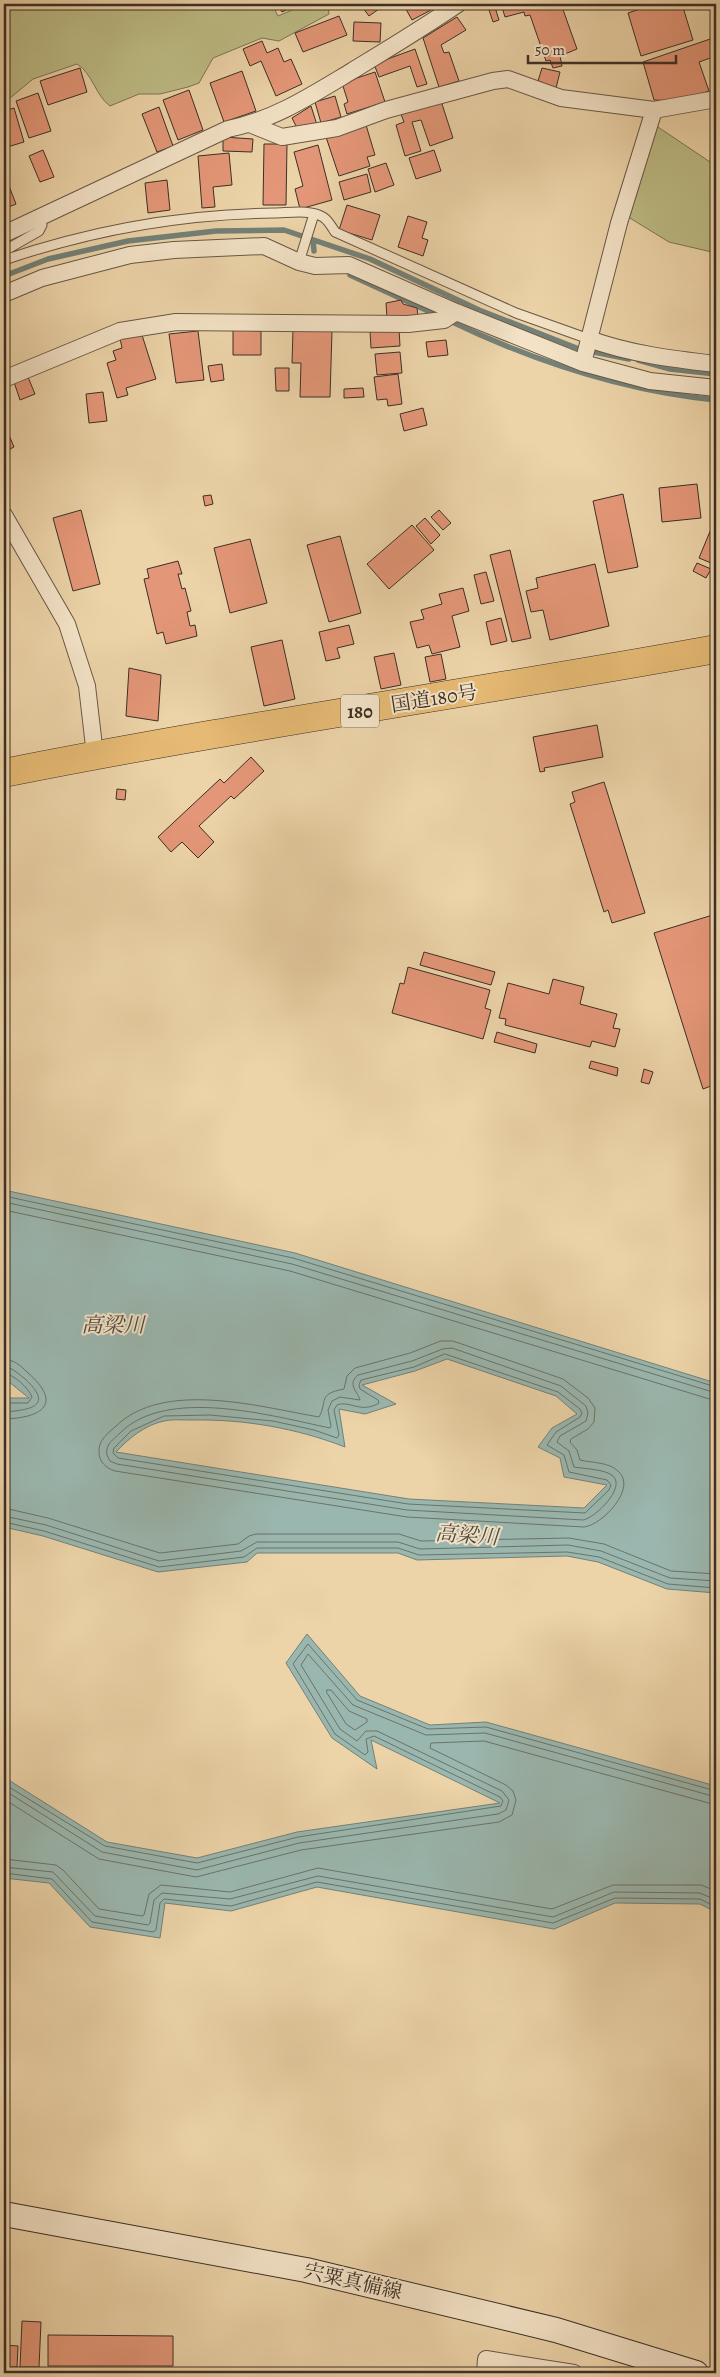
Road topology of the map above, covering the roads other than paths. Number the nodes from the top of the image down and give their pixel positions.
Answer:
1 (458, 4) edge
2 (716, 99) edge
3 (654, 110) junction
4 (252, 124) junction
5 (314, 214) junction
6 (39, 218) junction
7 (4, 234) edge
8 (4, 256) edge
9 (301, 256) junction
10 (4, 294) edge
11 (451, 316) junction
12 (586, 351) junction
13 (716, 364) edge
14 (4, 379) edge
15 (716, 388) edge
16 (4, 515) edge
17 (716, 649) edge
18 (95, 755) junction
19 (4, 773) edge
20 (4, 2214) edge
21 (485, 2373) edge
22 (574, 2373) edge
23 (696, 2373) edge

1 - 4 street
2 - 3 street
3 - 4 street
3 - 12 street
4 - 6 street
5 - 8 lane
5 - 9 lane
5 - 12 lane
6 - 7 street
6 - 8 lane
9 - 10 street
9 - 11 street
11 - 12 street
11 - 14 street
12 - 13 street
12 - 15 street
16 - 18 street
17 - 18 highway, 国道180号 / 180
18 - 19 highway, 国道180号 / 180
20 - 23 main road, 宍粟真備線
21 - 22 street

